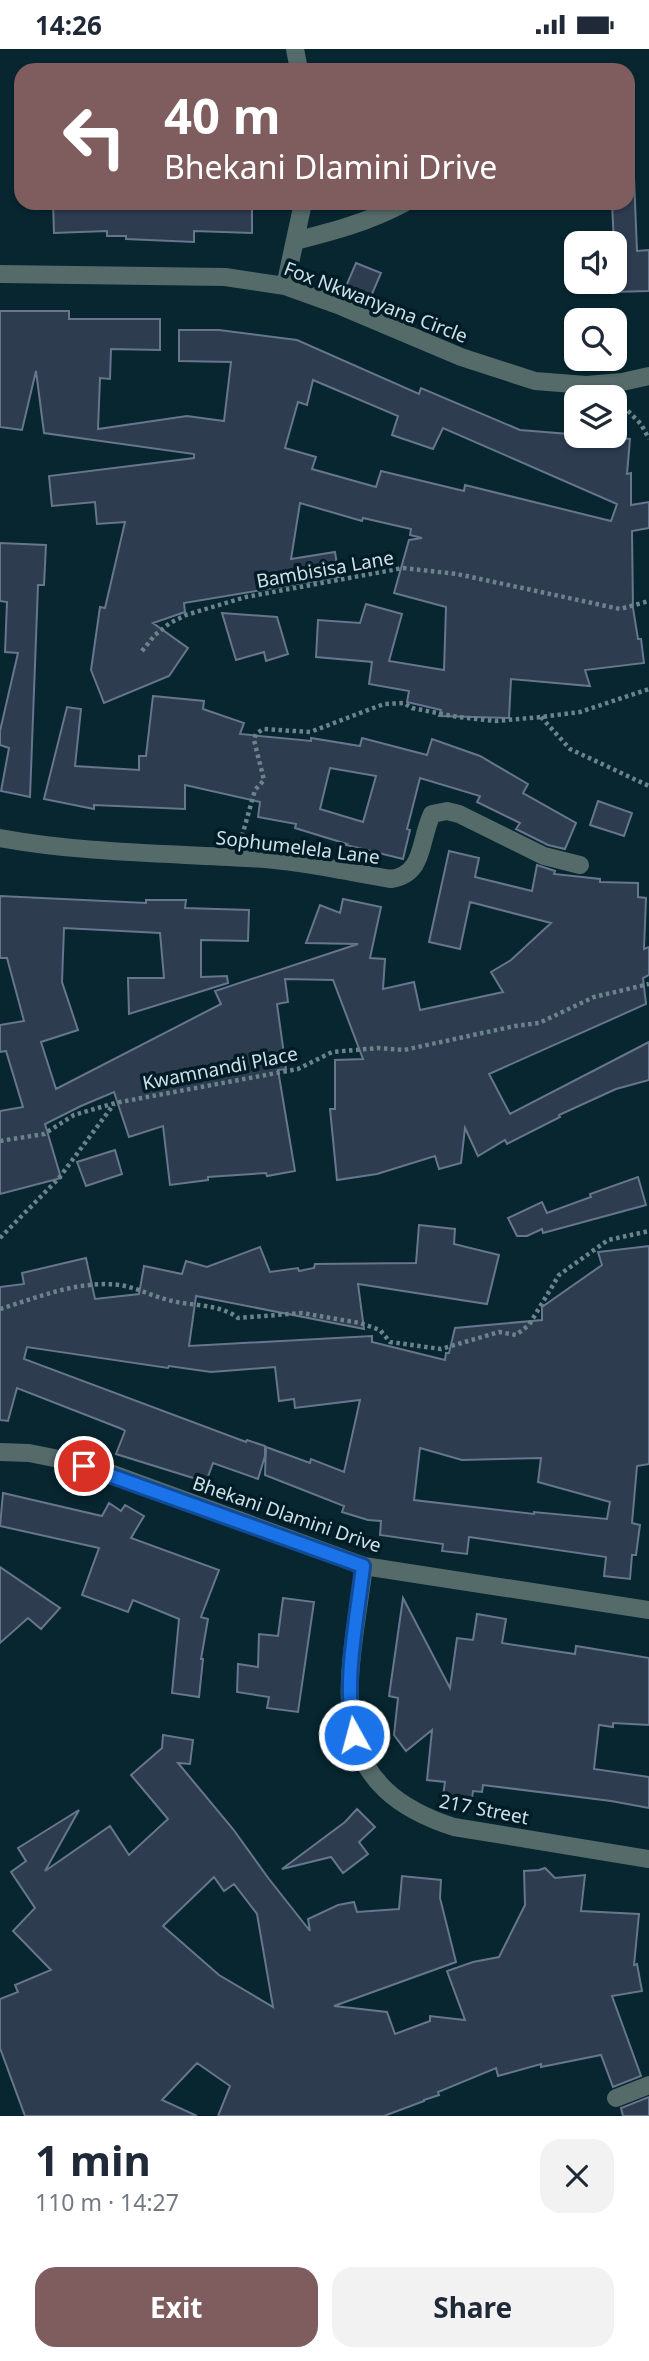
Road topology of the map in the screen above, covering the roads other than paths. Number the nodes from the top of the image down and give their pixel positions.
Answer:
1 (302, 210) edge
2 (390, 210) edge
3 (295, 241) junction
4 (0, 274) edge
5 (285, 286) junction
6 (649, 376) edge
7 (0, 838) edge
8 (580, 865) dead end
9 (0, 1452) edge
10 (363, 1566) junction
11 (649, 1610) edge
12 (649, 1859) edge
13 (649, 2085) edge
14 (616, 2098) dead end

1 - 3 street
2 - 3 street
3 - 5 street
4 - 5 street, Fox Nkwanyana Circle
5 - 6 street, Fox Nkwanyana Circle
7 - 8 street, Sophumelela Lane
9 - 10 street, Bhekani Dlamini Drive
10 - 11 street, Bhekani Dlamini Drive
10 - 12 street, 217 Street
13 - 14 street

